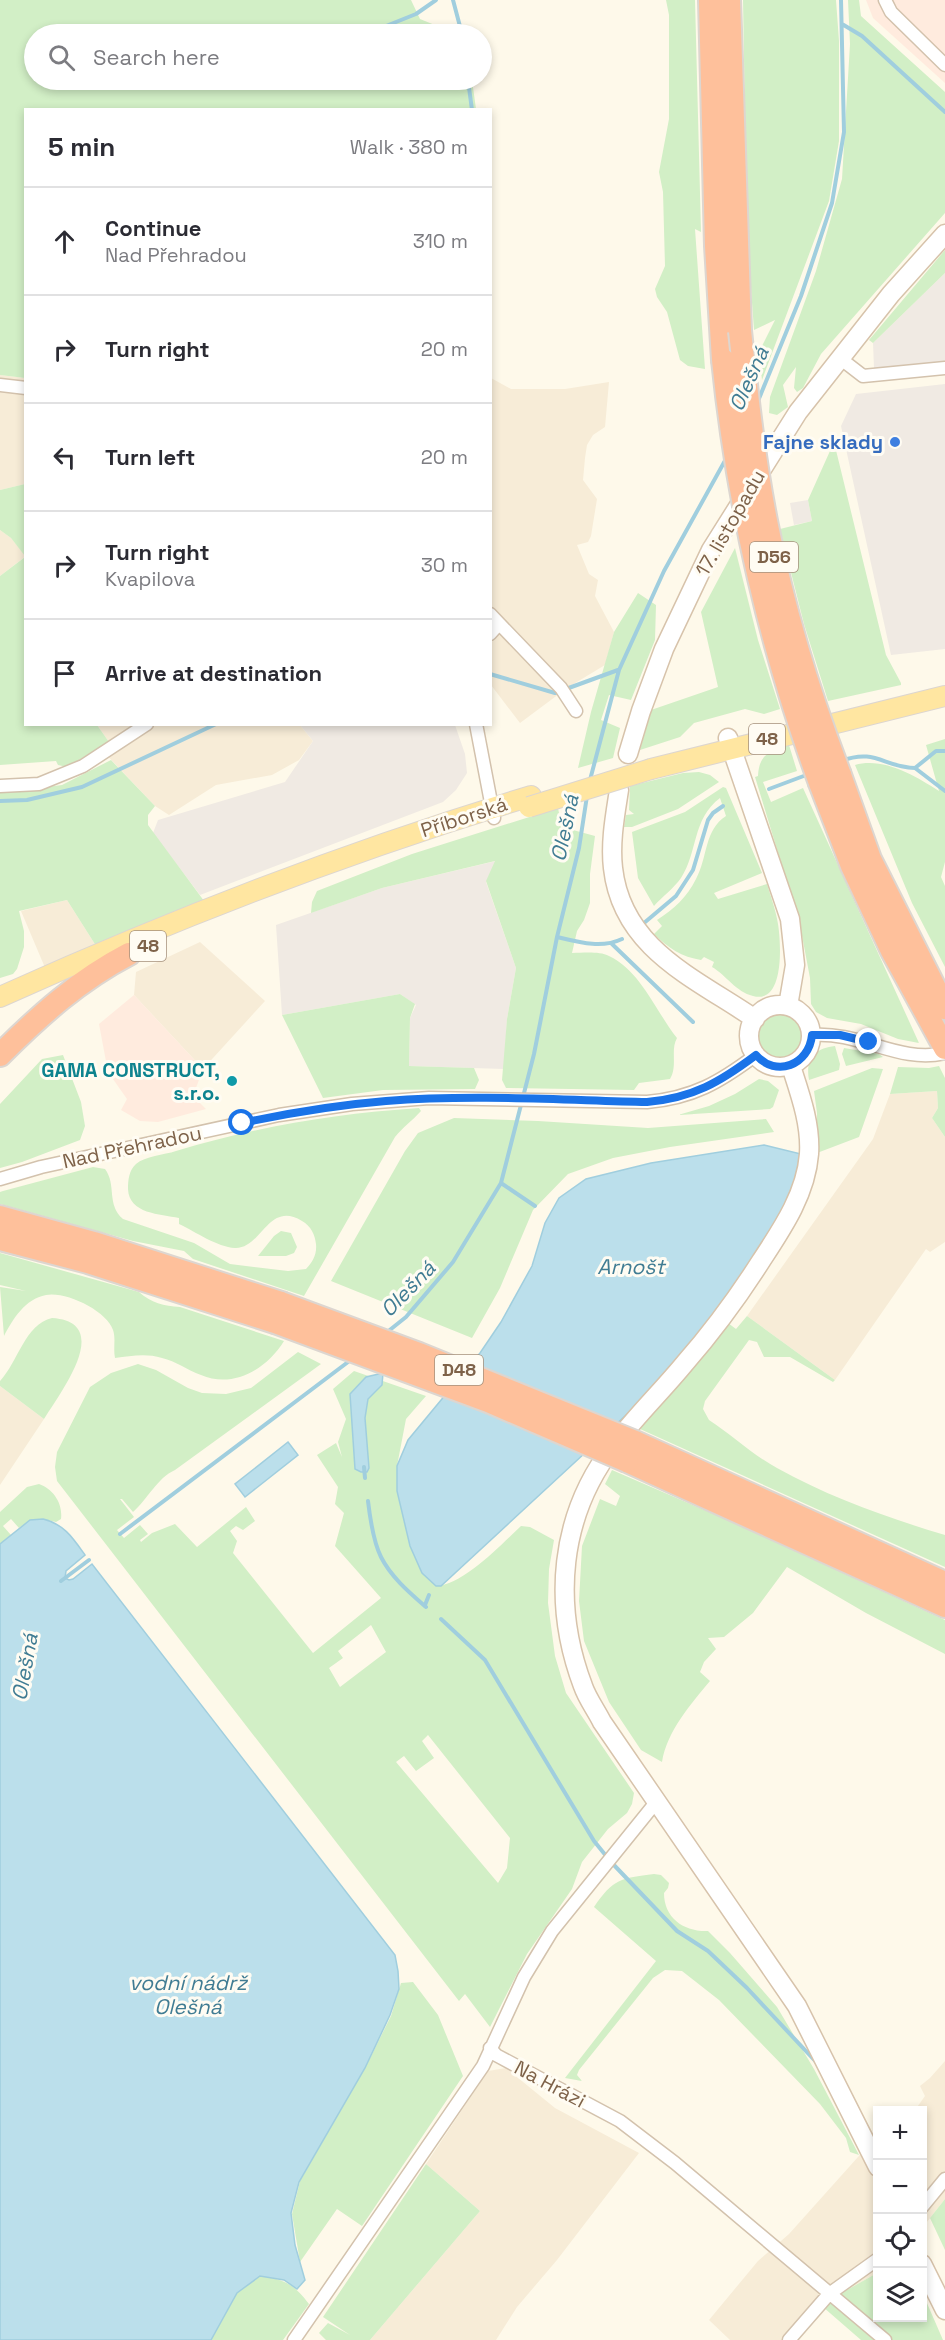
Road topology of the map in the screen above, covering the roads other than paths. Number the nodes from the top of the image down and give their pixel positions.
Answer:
1 (710, 0) edge
2 (729, 0) edge
3 (885, 0) edge
4 (945, 65) edge
5 (945, 234) edge
6 (841, 359) junction
7 (945, 368) edge
8 (0, 385) edge
9 (24, 388) edge
10 (492, 616) edge
11 (499, 624) junction
12 (492, 632) edge
13 (945, 687) edge
14 (945, 696) edge
15 (576, 711) dead end
16 (144, 726) edge
17 (476, 726) edge
18 (729, 743) junction
19 (627, 754) dead end
20 (830, 779) junction
21 (0, 786) edge
22 (619, 790) dead end
23 (493, 813) junction
24 (129, 954) junction
25 (932, 997) edge
26 (0, 998) edge
27 (788, 1006) junction
28 (755, 1019) junction
29 (812, 1035) junction
30 (945, 1048) edge
31 (945, 1053) edge
32 (0, 1055) edge
33 (756, 1055) junction
34 (791, 1066) junction
35 (6, 1178) edge
36 (0, 1217) edge
37 (0, 1239) edge
38 (278, 1312) junction
39 (631, 1452) junction
40 (945, 1583) edge
41 (945, 1606) edge
42 (657, 1801) junction
43 (490, 2048) junction
44 (874, 2160) edge
45 (945, 2179) edge
46 (927, 2201) edge
47 (873, 2263) edge
48 (924, 2268) edge
49 (829, 2294) junction
50 (945, 2310) edge
51 (294, 2340) edge
52 (789, 2340) edge
53 (885, 2340) edge

1 - 20 highway, D56, bridge
2 - 20 highway, D56, bridge
3 - 4 street
5 - 6 main road, 17. listopadu
6 - 7 street
6 - 19 main road, 17. listopadu
8 - 9 street
10 - 11 street
11 - 12 street
11 - 15 street
13 - 18 main road, Příborská / 48
14 - 18 main road, Příborská / 48
16 - 21 street
17 - 23 street
18 - 23 main road, Příborská / 48
18 - 27 main road
20 - 25 highway, D56
22 - 28 main road
23 - 24 main road, Příborská / 48
23 - 26 main road, Příborská / 48
24 - 26 main road, Příborská / 48
24 - 32 highway
25 - 30 highway, D56
27 - 28 main road
27 - 29 main road
28 - 33 main road
29 - 31 street
29 - 34 main road
33 - 34 main road
33 - 35 street, Nad Přehradou
34 - 42 main road
36 - 38 highway, D48
37 - 38 highway, D48
38 - 39 highway, D48, bridge
39 - 40 highway, D48
39 - 41 highway, D48
42 - 43 street
42 - 44 main road
43 - 49 street, Na Hrázi
43 - 51 street
45 - 46 street
47 - 49 street
48 - 50 main road
49 - 52 street
49 - 53 street, Na Hrázi

